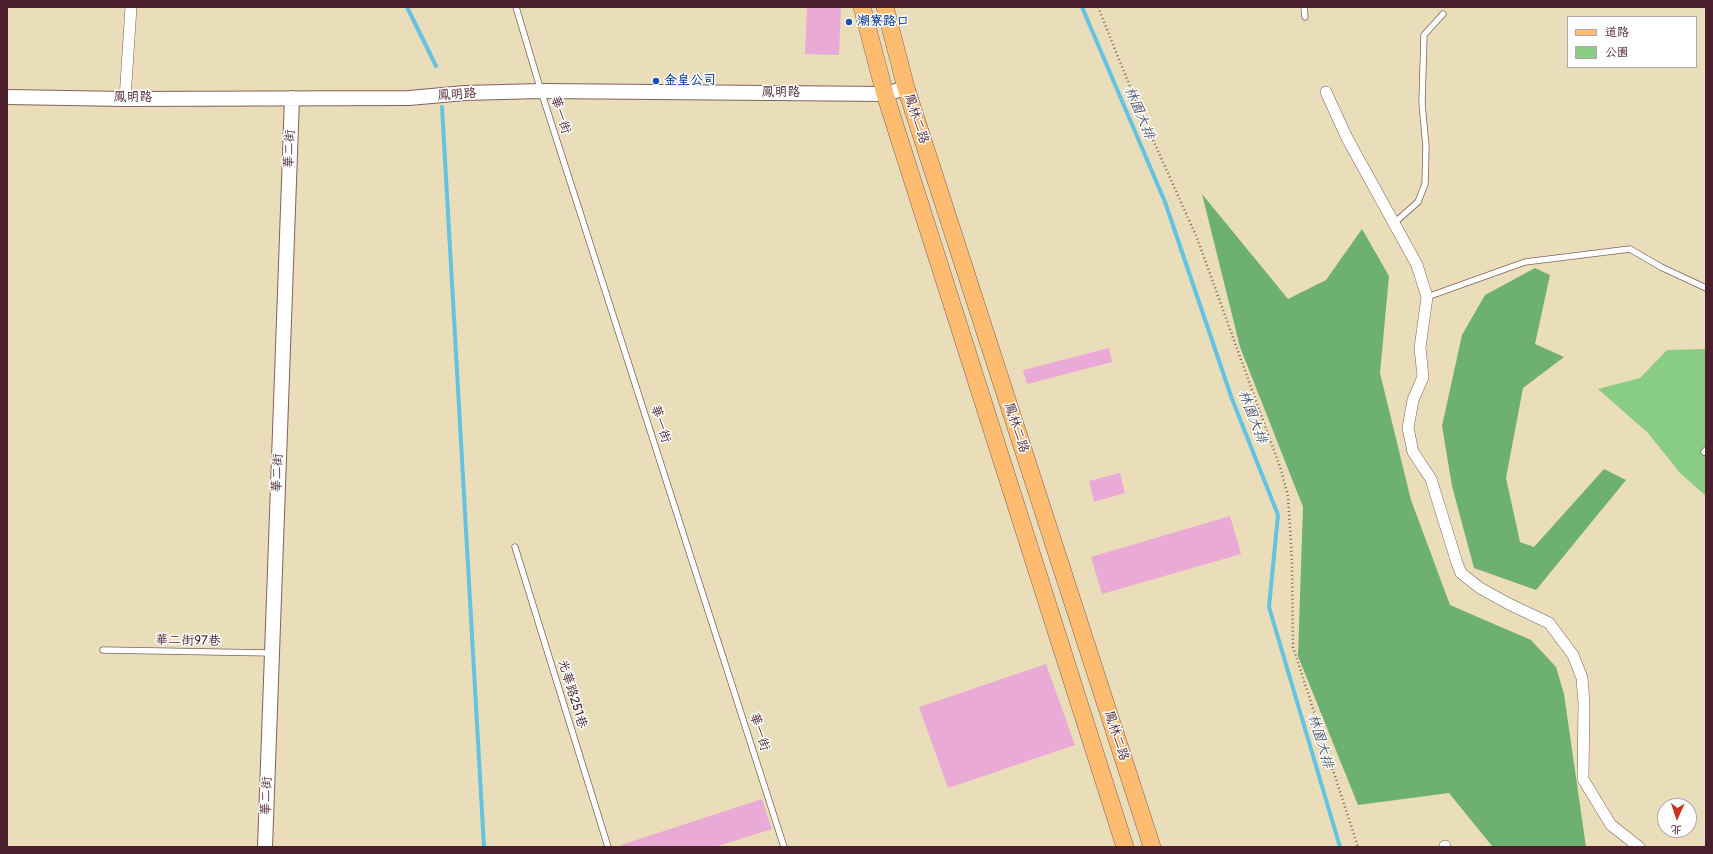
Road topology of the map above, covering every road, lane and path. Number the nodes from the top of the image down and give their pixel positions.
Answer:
1 (131, 7) edge
2 (516, 7) edge
3 (862, 7) edge
4 (884, 7) edge
5 (1098, 7) edge
6 (1304, 7) edge
7 (1443, 14) dead end
8 (1305, 18) dead end
9 (906, 88) junction
10 (541, 91) junction
11 (1326, 92) dead end
12 (885, 94) junction
13 (7, 96) edge
14 (292, 98) junction
15 (125, 99) junction
16 (1394, 223) junction
17 (1706, 288) edge
18 (1427, 297) junction
19 (515, 547) dead end
20 (103, 650) dead end
21 (272, 653) junction
22 (265, 847) edge
23 (608, 847) edge
24 (784, 847) edge
25 (1125, 847) edge
26 (1152, 847) edge
27 (1358, 847) edge
28 (1639, 847) edge

1 - 15 street
2 - 10 lane, 華一街
3 - 12 main road, 鳳林二路
4 - 9 main road, 鳳林二路
5 - 27 path
6 - 8 lane
7 - 16 lane
9 - 12 street, 鳳明路
9 - 26 main road, 鳳林二路
10 - 12 street, 鳳明路
10 - 14 street, 鳳明路
10 - 24 lane, 華一街
11 - 16 street
12 - 25 main road, 鳳林二路
13 - 15 street, 鳳明路
14 - 15 street, 鳳明路
14 - 21 street, 華二街
16 - 18 street
17 - 18 lane
18 - 28 street
19 - 23 lane, 光華路251巷
20 - 21 lane, 華二街97巷
21 - 22 street, 華二街

